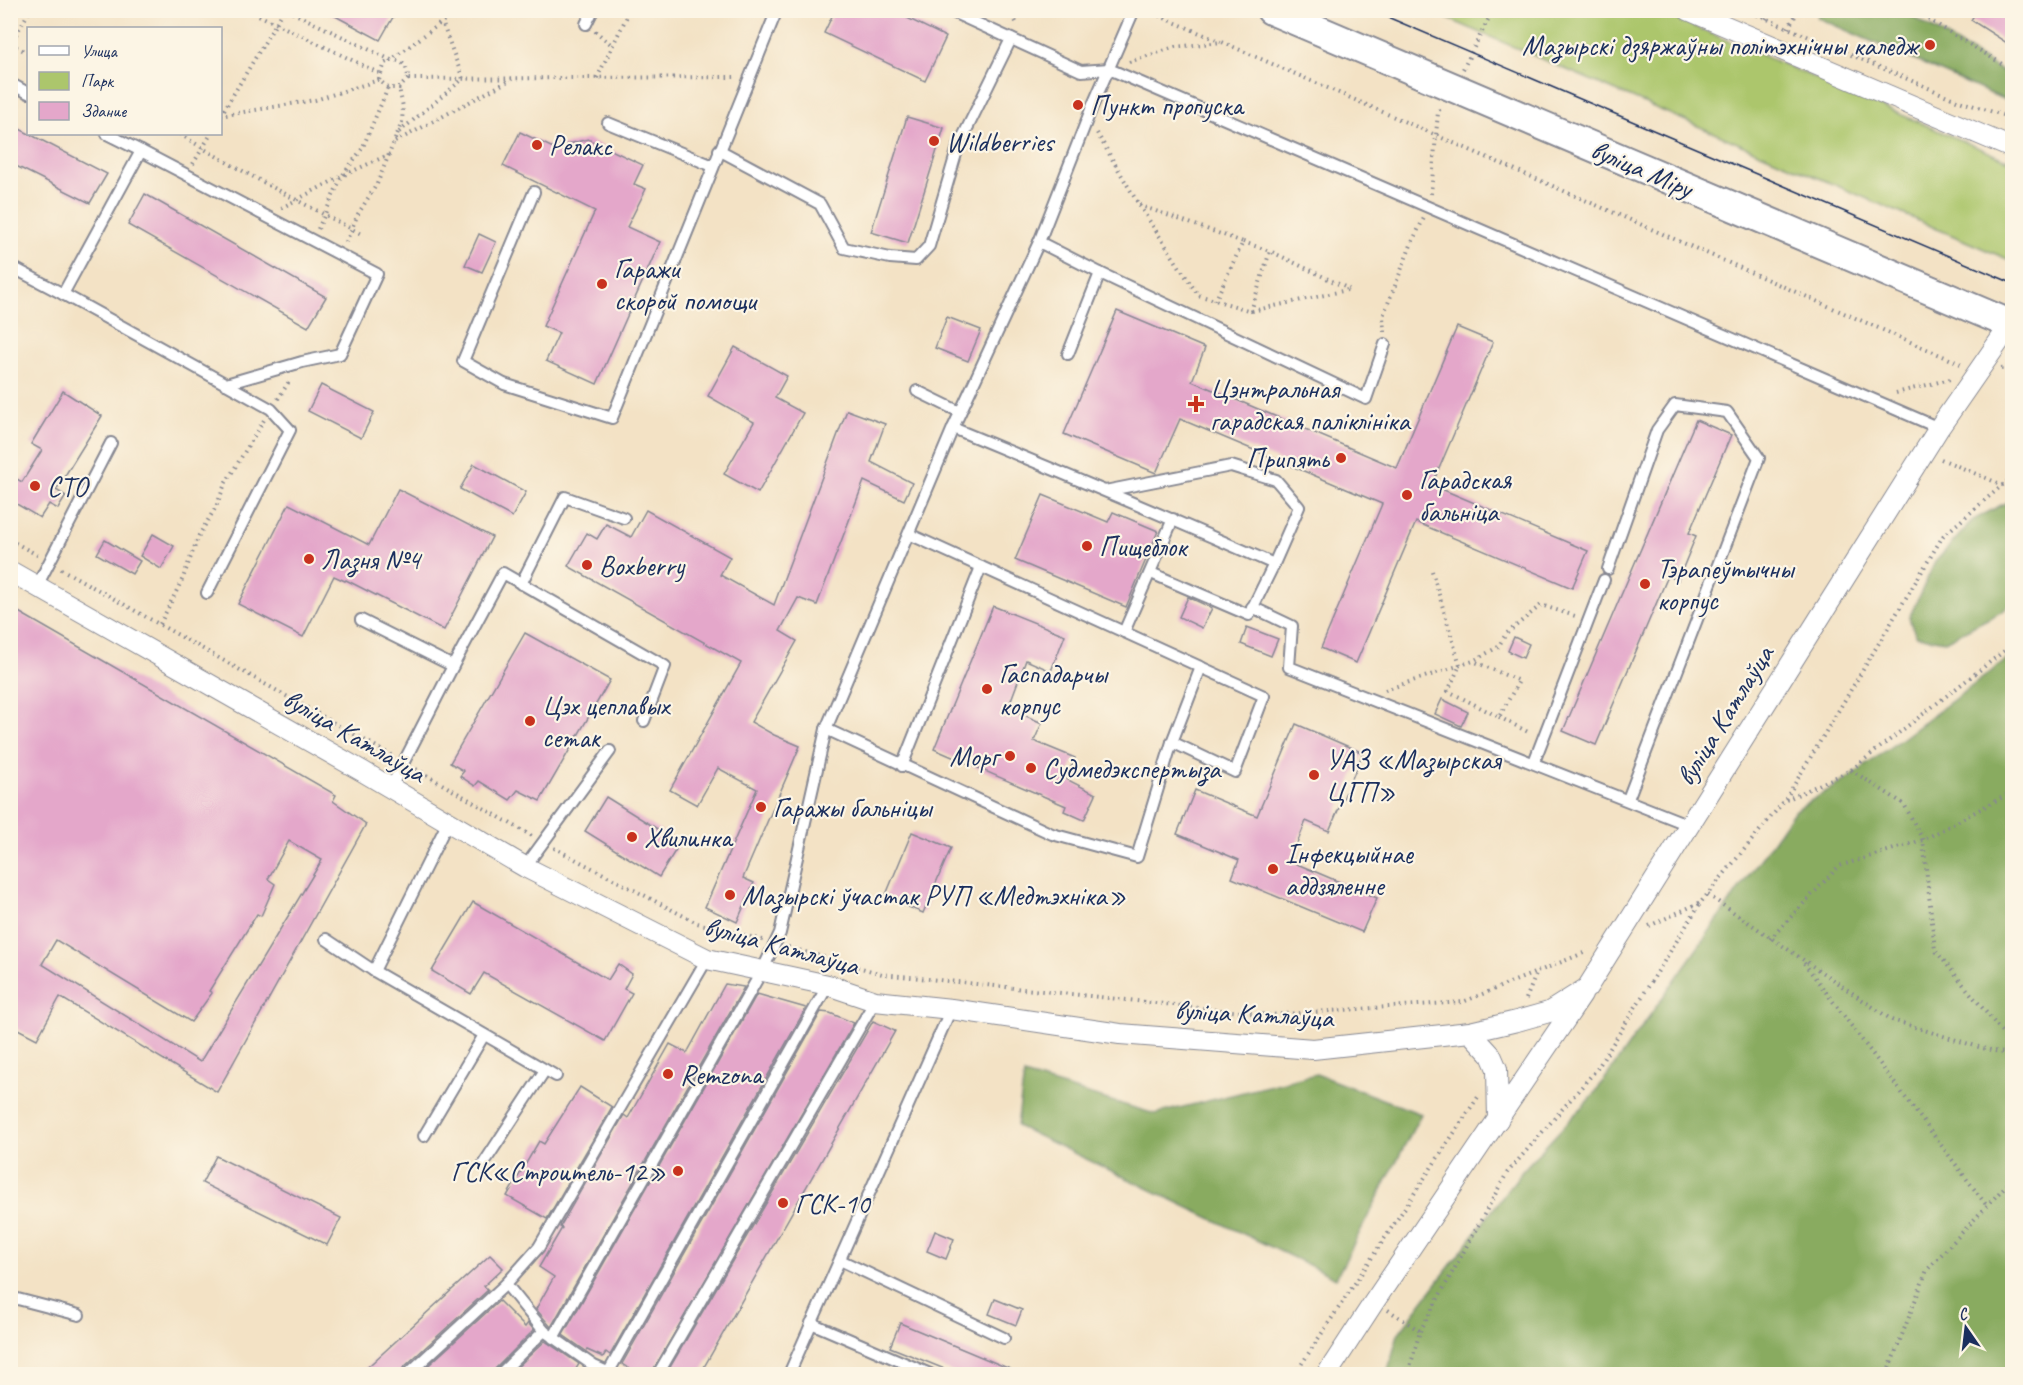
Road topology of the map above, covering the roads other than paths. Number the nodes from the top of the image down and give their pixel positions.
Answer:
1 (593, 10) edge
2 (777, 10) edge
3 (948, 10) edge
4 (1134, 10) edge
5 (1271, 10) edge
6 (1688, 10) edge
7 (586, 24) road end
8 (1011, 39) junction
9 (1109, 69) junction
10 (10, 83) edge
11 (27, 92) edge
12 (608, 123) dead end
13 (108, 135) edge
14 (2013, 148) edge
15 (719, 150) junction
16 (141, 151) junction
17 (712, 166) junction
18 (534, 192) dead end
19 (1039, 242) junction
20 (10, 266) edge
21 (1100, 273) junction
22 (63, 294) junction
23 (2012, 324) edge
24 (1385, 344) road end
25 (1068, 354) dead end
26 (226, 384) junction
27 (917, 391) dead end
28 (960, 412) junction
29 (953, 428) junction
30 (1939, 428) junction
31 (111, 444) dead end
32 (1105, 491) junction
33 (624, 519) dead end
34 (1173, 519) junction
35 (909, 534) junction
36 (1274, 564) junction
37 (981, 567) junction
38 (10, 571) edge
39 (1151, 573) junction
40 (521, 584) junction
41 (37, 586) junction
42 (207, 593) dead end
43 (1252, 607) junction
44 (361, 620) dead end
45 (1124, 632) junction
46 (453, 666) junction
47 (1201, 667) junction
48 (644, 721) dead end
49 (826, 729) junction
50 (1172, 742) junction
51 (610, 751) dead end
52 (1534, 762) junction
53 (902, 766) junction
54 (390, 789) junction
55 (1628, 799) junction
56 (448, 822) junction
57 (1689, 825) junction
58 (525, 867) junction
59 (326, 939) dead end
60 (707, 959) junction
61 (763, 969) junction
62 (374, 971) junction
63 (828, 984) junction
64 (1587, 988) junction
65 (875, 1001) junction
66 (951, 1010) junction
67 (1470, 1032) junction
68 (484, 1035) junction
69 (545, 1070) junction
70 (556, 1077) dead end
71 (1498, 1120) junction
72 (424, 1136) dead end
73 (484, 1163) dead end
74 (840, 1260) junction
75 (506, 1284) junction
76 (10, 1296) edge
77 (79, 1315) dead end
78 (811, 1323) junction
79 (548, 1335) junction
80 (1004, 1338) dead end
81 (590, 1372) edge
82 (408, 1374) edge
83 (500, 1374) edge
84 (610, 1374) edge
85 (658, 1374) edge
86 (789, 1374) edge
87 (930, 1374) edge
88 (1328, 1374) edge

1 - 7 lane
2 - 15 lane
3 - 8 lane
4 - 9 lane
5 - 23 main road, вуліца Міру
6 - 14 street
8 - 9 lane
8 - 15 lane
9 - 19 lane
9 - 30 lane
10 - 11 lane
12 - 17 lane
13 - 16 lane
15 - 17 lane
16 - 22 lane
16 - 26 lane
17 - 18 lane
19 - 21 lane
19 - 28 lane
20 - 22 lane
21 - 24 lane
21 - 25 lane
22 - 26 lane
23 - 30 street, вуліца Катлаўца
26 - 42 lane
27 - 28 lane
28 - 29 lane
29 - 32 lane
29 - 35 lane
30 - 57 street, вуліца Катлаўца
31 - 41 lane
32 - 34 lane
32 - 36 lane
33 - 40 lane
34 - 36 lane
34 - 39 lane
35 - 37 lane
35 - 49 lane
36 - 43 lane
37 - 45 lane
37 - 53 lane
38 - 41 street, вуліца Катлаўца
39 - 43 lane
39 - 45 lane
40 - 46 lane
40 - 48 lane
41 - 54 street, вуліца Катлаўца
43 - 52 lane
44 - 46 lane
45 - 47 lane
46 - 54 lane
47 - 50 lane
47 - 50 lane
49 - 53 lane
49 - 61 lane
50 - 53 lane
51 - 58 lane
52 - 55 lane
52 - 55 lane
54 - 56 street, вуліца Катлаўца
55 - 57 lane
56 - 58 street, вуліца Катлаўца
56 - 62 lane
57 - 64 street, вуліца Катлаўца
58 - 60 street, вуліца Катлаўца
59 - 62 lane
60 - 61 street, вуліца Катлаўца
60 - 75 lane
61 - 63 street, вуліца Катлаўца
61 - 79 lane
62 - 68 lane
63 - 65 street, вуліца Катлаўца
63 - 84 lane
64 - 67 street, вуліца Катлаўца
64 - 71 street, вуліца Катлаўца
65 - 66 street, вуліца Катлаўца
65 - 85 lane
66 - 67 street, вуліца Катлаўца
66 - 74 lane
67 - 71 street
68 - 69 lane
68 - 72 lane
69 - 70 lane
69 - 73 lane
71 - 88 street, вуліца Катлаўца
74 - 78 lane
74 - 80 lane
75 - 79 lane
75 - 82 lane
76 - 77 lane
78 - 86 lane
78 - 87 lane
79 - 81 lane
79 - 83 lane
81 - 84 lane

